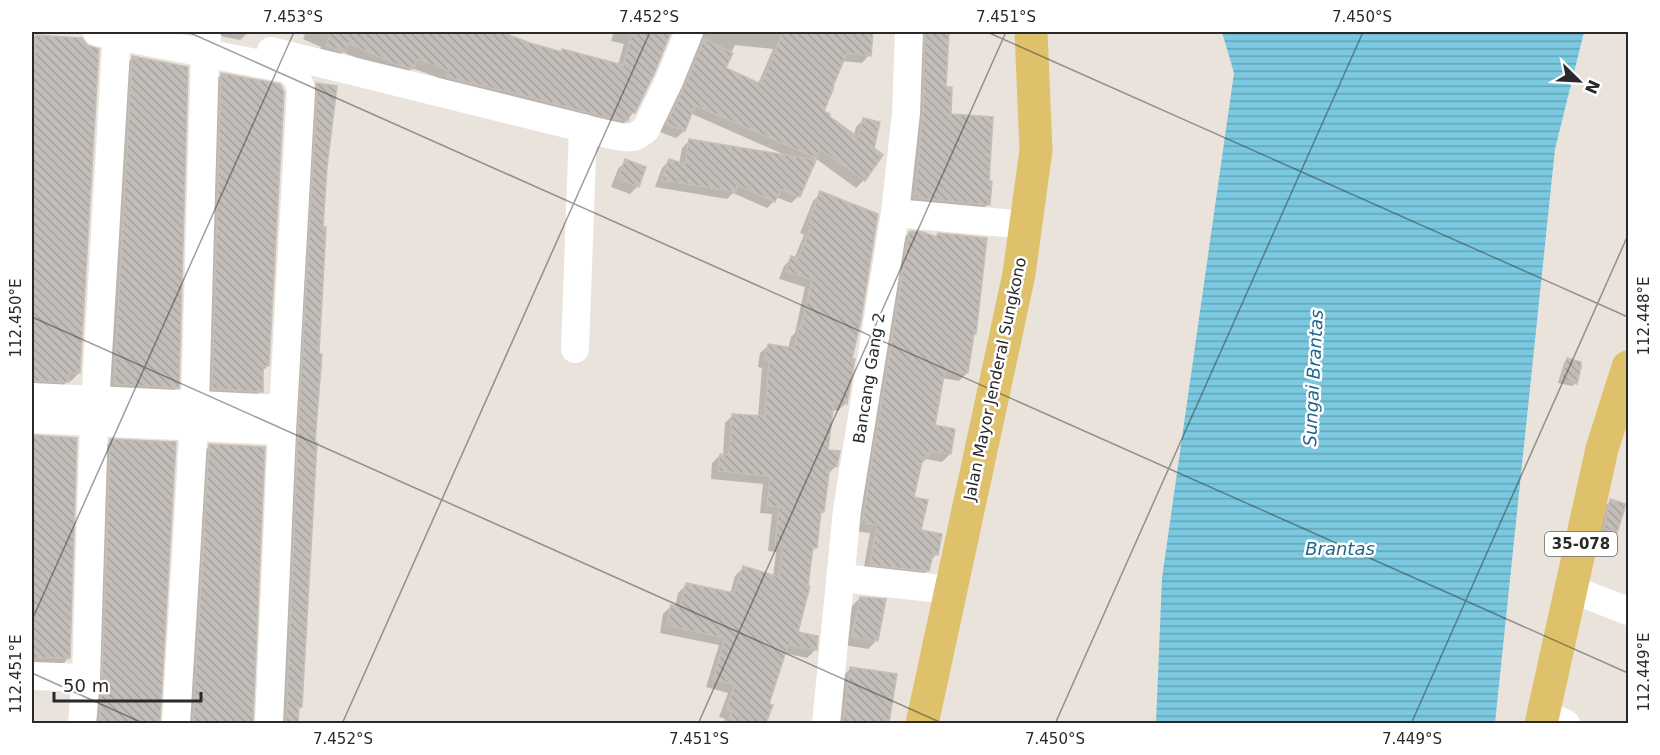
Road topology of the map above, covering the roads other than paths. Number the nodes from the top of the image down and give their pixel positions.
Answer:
1 (689, 32) edge
2 (909, 32) edge
3 (1031, 32) edge
4 (110, 33) edge
5 (200, 40) edge
6 (583, 128) junction
7 (895, 213) junction
8 (1026, 225) junction
9 (575, 349) dead end
10 (1629, 367) edge
11 (32, 397) edge
12 (94, 411) junction
13 (194, 416) junction
14 (32, 419) edge
15 (282, 420) junction
16 (841, 578) junction
17 (1571, 589) junction
18 (951, 590) junction
19 (1629, 611) edge
20 (32, 676) edge
21 (86, 678) junction
22 (1550, 720) edge
23 (82, 723) edge
24 (176, 723) edge
25 (269, 723) edge
26 (825, 723) edge
27 (922, 723) edge

1 - 6 street
2 - 7 street, Bancang Gang 2
3 - 8 main road, Jalan Mayor Jenderal Sungkono
4 - 5 street
4 - 12 street
5 - 6 street
5 - 13 street
5 - 15 street
6 - 9 street
7 - 8 street
7 - 16 street, Bancang Gang 2
8 - 18 main road, Jalan Mayor Jenderal Sungkono
10 - 17 main road, 35-078
11 - 12 street
12 - 13 street
12 - 14 street
12 - 21 street
13 - 15 street
13 - 24 street
15 - 25 street
16 - 18 street
16 - 26 street, Bancang Gang 2
17 - 19 street
17 - 22 main road, 35-078
18 - 27 main road, Jalan Mayor Jenderal Sungkono
20 - 21 street
21 - 23 street

